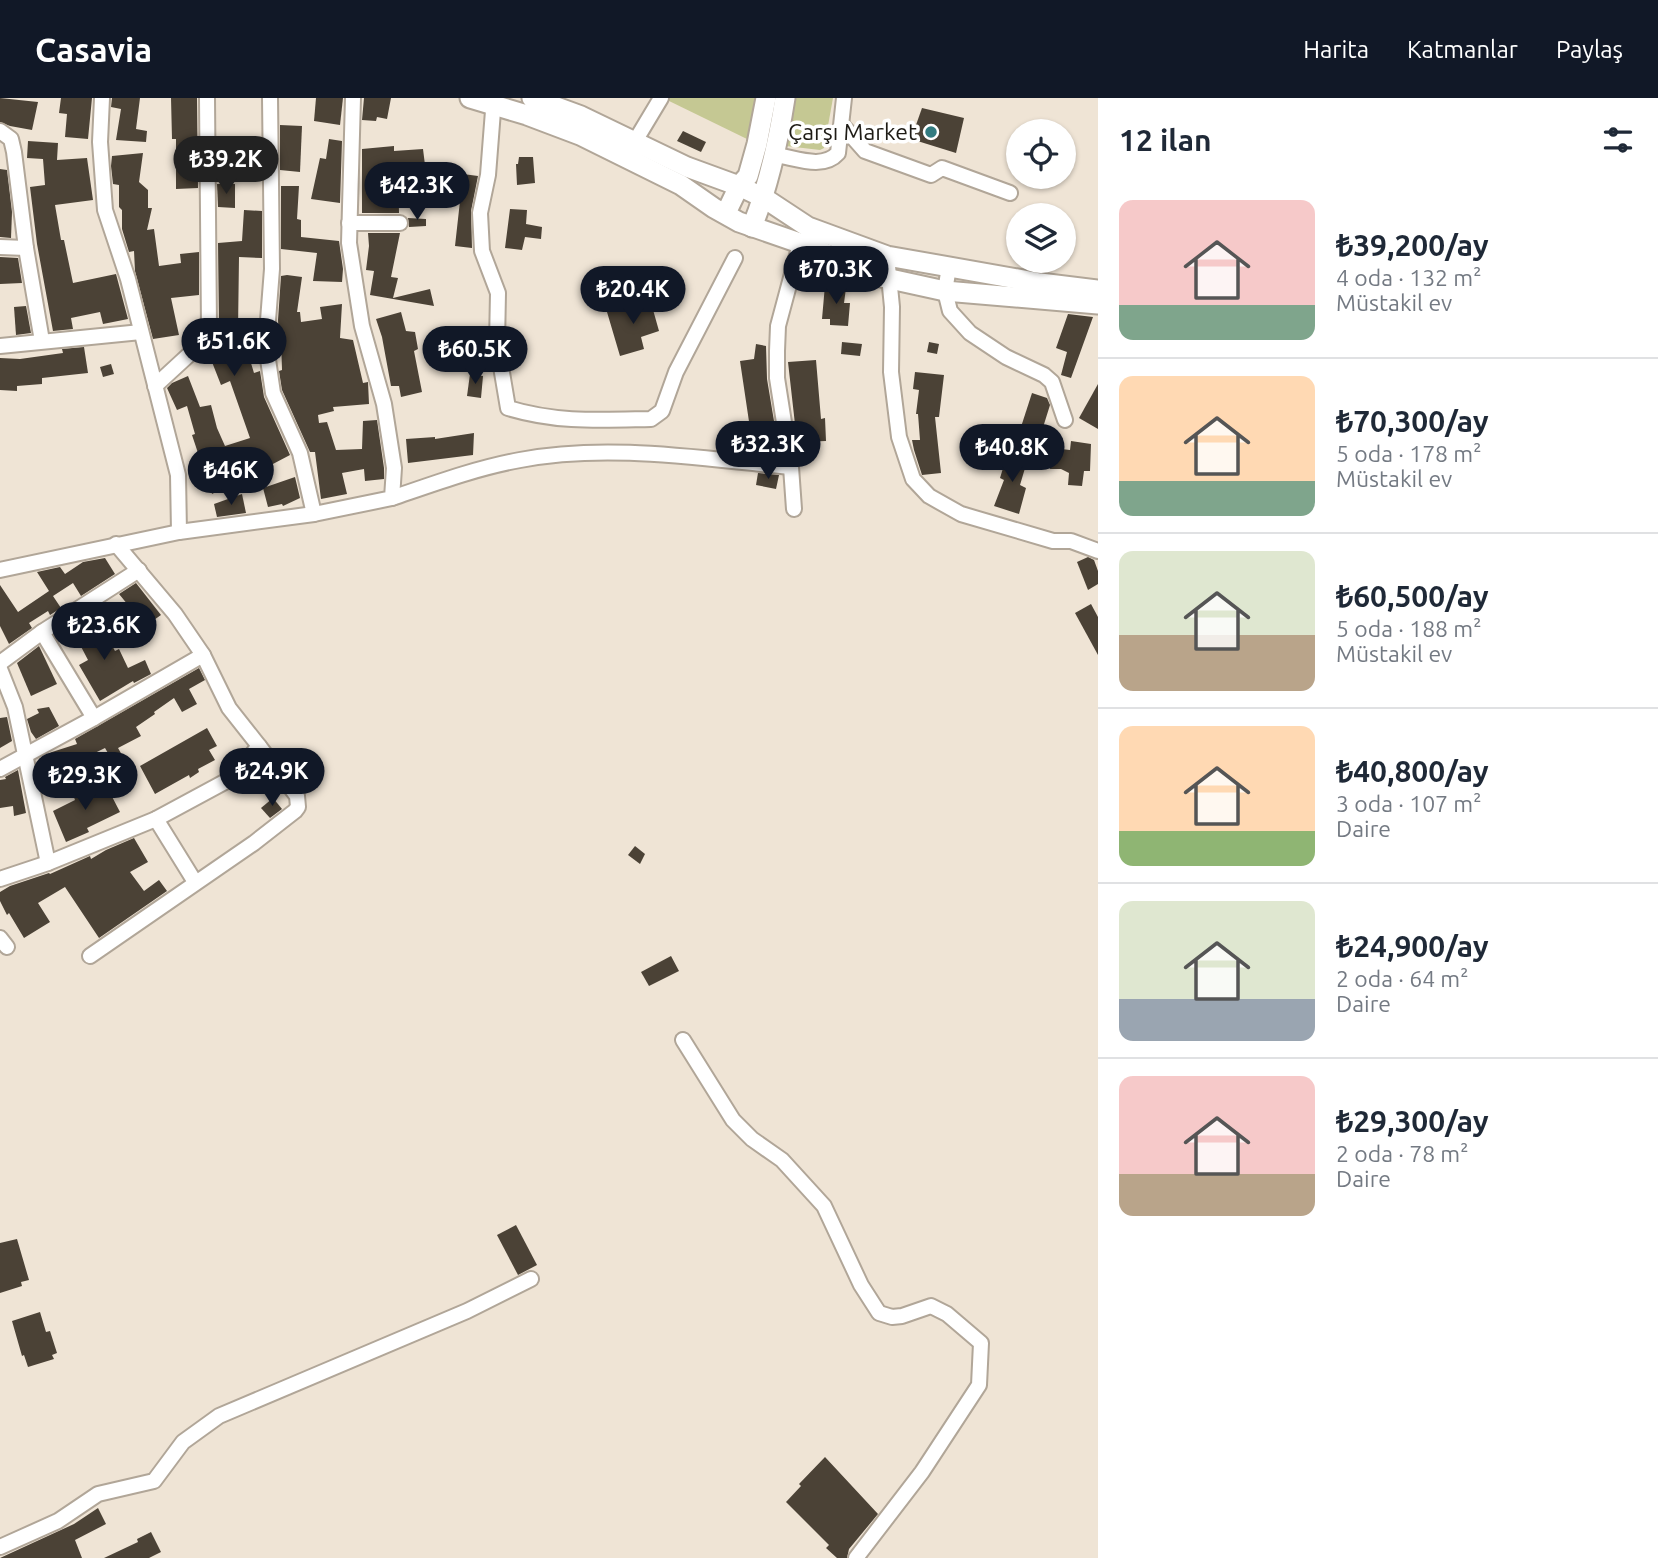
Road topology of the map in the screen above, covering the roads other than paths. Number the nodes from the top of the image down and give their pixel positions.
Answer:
1 (102, 98) edge
2 (207, 98) edge
3 (270, 98) edge
4 (353, 98) edge
5 (470, 98) edge
6 (532, 98) edge
7 (662, 98) edge
8 (766, 98) edge
9 (785, 98) edge
10 (844, 98) edge
11 (494, 102) edge
12 (842, 125) junction
13 (0, 131) edge
14 (635, 140) junction
15 (776, 155) junction
16 (625, 158) junction
17 (739, 186) junction
18 (1010, 193) dead end
19 (764, 198) junction
20 (726, 213) junction
21 (348, 223) junction
22 (400, 223) dead end
23 (752, 227) junction
24 (800, 244) junction
25 (0, 247) edge
26 (26, 248) junction
27 (887, 256) junction
28 (735, 258) dead end
29 (949, 267) junction
30 (890, 279) junction
31 (1098, 290) edge
32 (945, 291) junction
33 (1098, 304) edge
34 (141, 332) junction
35 (42, 341) junction
36 (0, 346) edge
37 (155, 386) junction
38 (1065, 420) dead end
39 (791, 467) junction
40 (391, 498) junction
41 (794, 509) dead end
42 (314, 514) junction
43 (179, 532) junction
44 (116, 544) junction
45 (1098, 551) edge
46 (0, 570) edge
47 (139, 570) junction
48 (42, 632) junction
49 (202, 655) junction
50 (0, 663) edge
51 (0, 669) edge
52 (94, 718) junction
53 (259, 746) junction
54 (27, 755) junction
55 (0, 769) edge
56 (156, 819) junction
57 (48, 863) junction
58 (0, 879) edge
59 (195, 882) junction
60 (90, 956) dead end
61 (683, 1040) dead end
62 (531, 1279) dead end
63 (0, 1548) edge
64 (856, 1558) edge

1 - 34 street
2 - 37 street
3 - 42 street
4 - 21 street
5 - 11 main road
6 - 14 main road
7 - 14 street
8 - 17 main road
9 - 15 main road
10 - 12 street
11 - 16 main road
11 - 28 street
12 - 15 street
12 - 18 street
13 - 26 street
14 - 16 street
14 - 17 main road
15 - 19 main road
16 - 20 main road
17 - 19 main road
17 - 20 main road
19 - 23 main road
19 - 27 main road
20 - 23 main road
21 - 22 street
21 - 40 street
23 - 24 main road
24 - 30 main road
24 - 39 street
25 - 26 street
26 - 35 street
27 - 29 main road
27 - 30 street
29 - 31 main road
29 - 32 street
30 - 32 main road
30 - 45 street
32 - 33 main road
32 - 38 street
34 - 35 street
34 - 37 street
35 - 36 street
37 - 43 street
39 - 40 street
39 - 41 street
40 - 42 street
42 - 43 street
43 - 44 street
44 - 46 street
44 - 47 street
47 - 48 street
47 - 49 street
48 - 50 street
48 - 52 street
49 - 52 street
49 - 53 street
51 - 54 street
52 - 54 street
53 - 56 street
53 - 59 street
54 - 55 street
54 - 57 street
56 - 57 street
56 - 59 street
57 - 58 street
59 - 60 street
61 - 64 street
62 - 63 street

